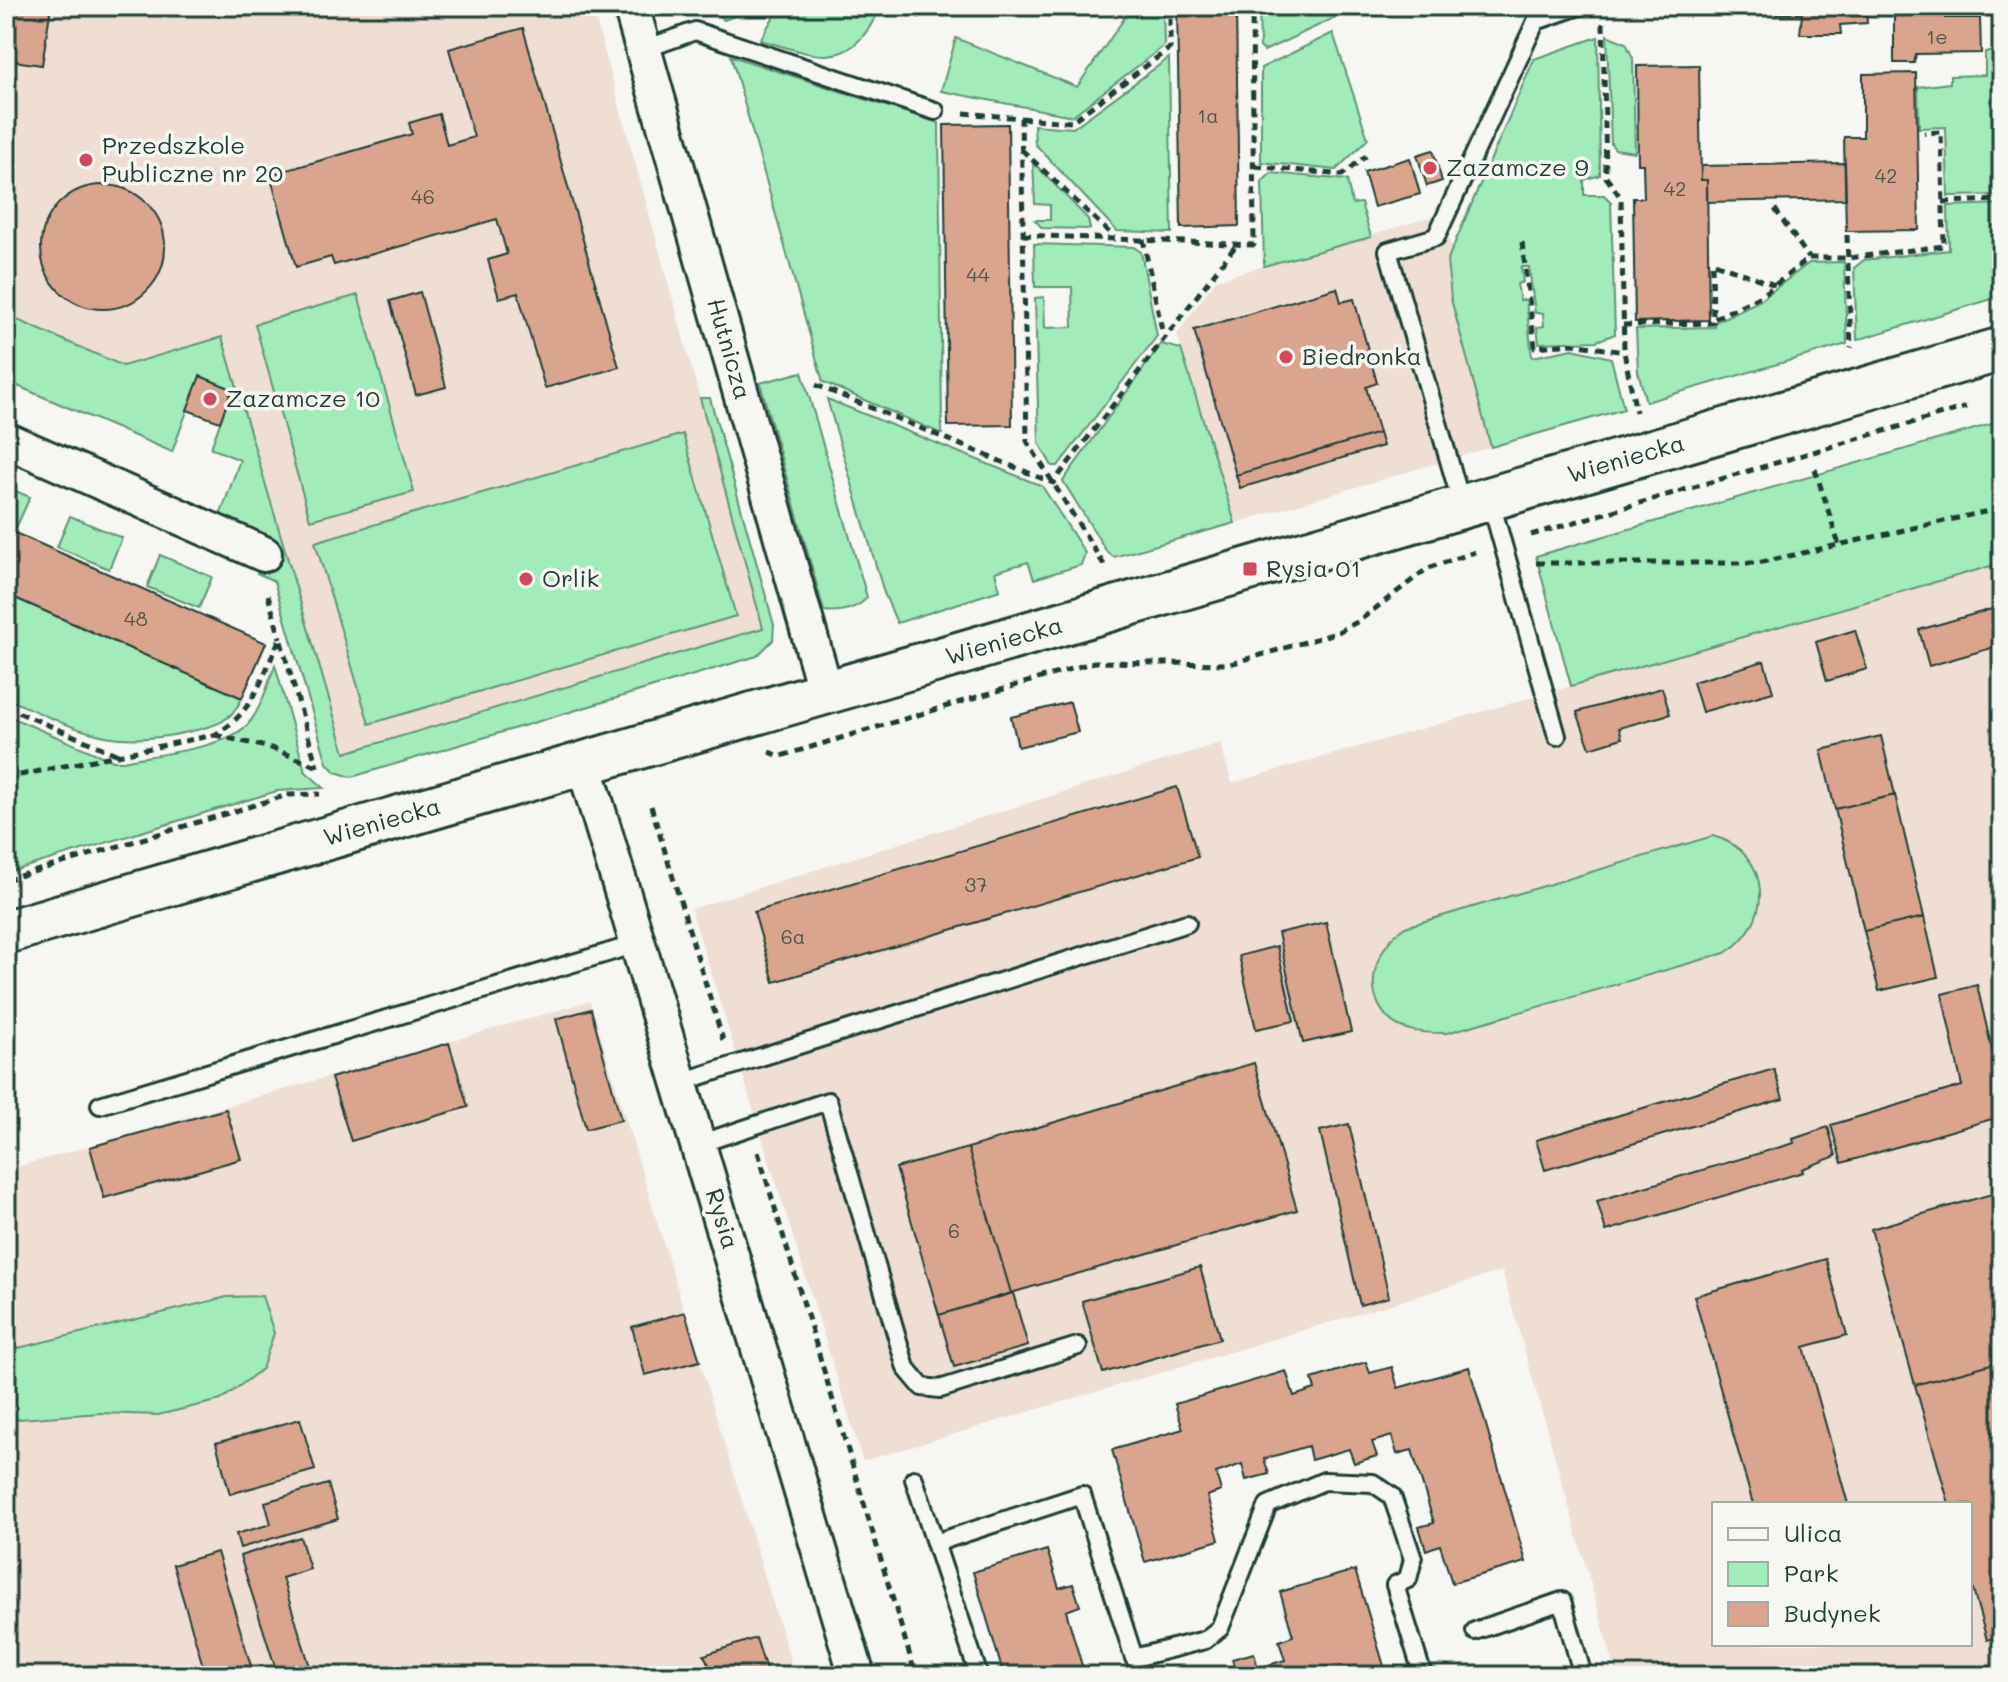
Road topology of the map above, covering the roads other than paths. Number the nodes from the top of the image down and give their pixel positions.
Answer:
1 (631, 6) edge
2 (1579, 6) edge
3 (645, 49) junction
4 (935, 111) road end
5 (2002, 349) edge
6 (6, 440) edge
7 (1476, 502) junction
8 (264, 554) dead end
9 (826, 693) junction
10 (1557, 736) dead end
11 (584, 764) junction
12 (1187, 923) dead end
13 (6, 932) edge
14 (640, 943) junction
15 (681, 1082) junction
16 (100, 1105) dead end
17 (699, 1144) junction
18 (1078, 1346) dead end
19 (914, 1479) dead end
20 (935, 1543) junction
21 (1475, 1631) dead end
22 (857, 1676) edge
23 (979, 1676) edge
24 (1423, 1676) edge
25 (1583, 1676) edge

1 - 3 street, Hutnicza
2 - 7 lane
3 - 4 lane
3 - 9 street, Hutnicza
5 - 7 street, Wieniecka
6 - 8 street
7 - 9 street, Wieniecka
7 - 10 lane
9 - 11 street, Wieniecka
11 - 13 street, Wieniecka
11 - 14 street, Rysia
12 - 15 lane
14 - 15 street, Rysia
14 - 16 lane
15 - 17 street, Rysia
17 - 18 lane
17 - 22 street, Rysia
19 - 20 lane
20 - 23 lane
20 - 24 lane
21 - 25 lane

